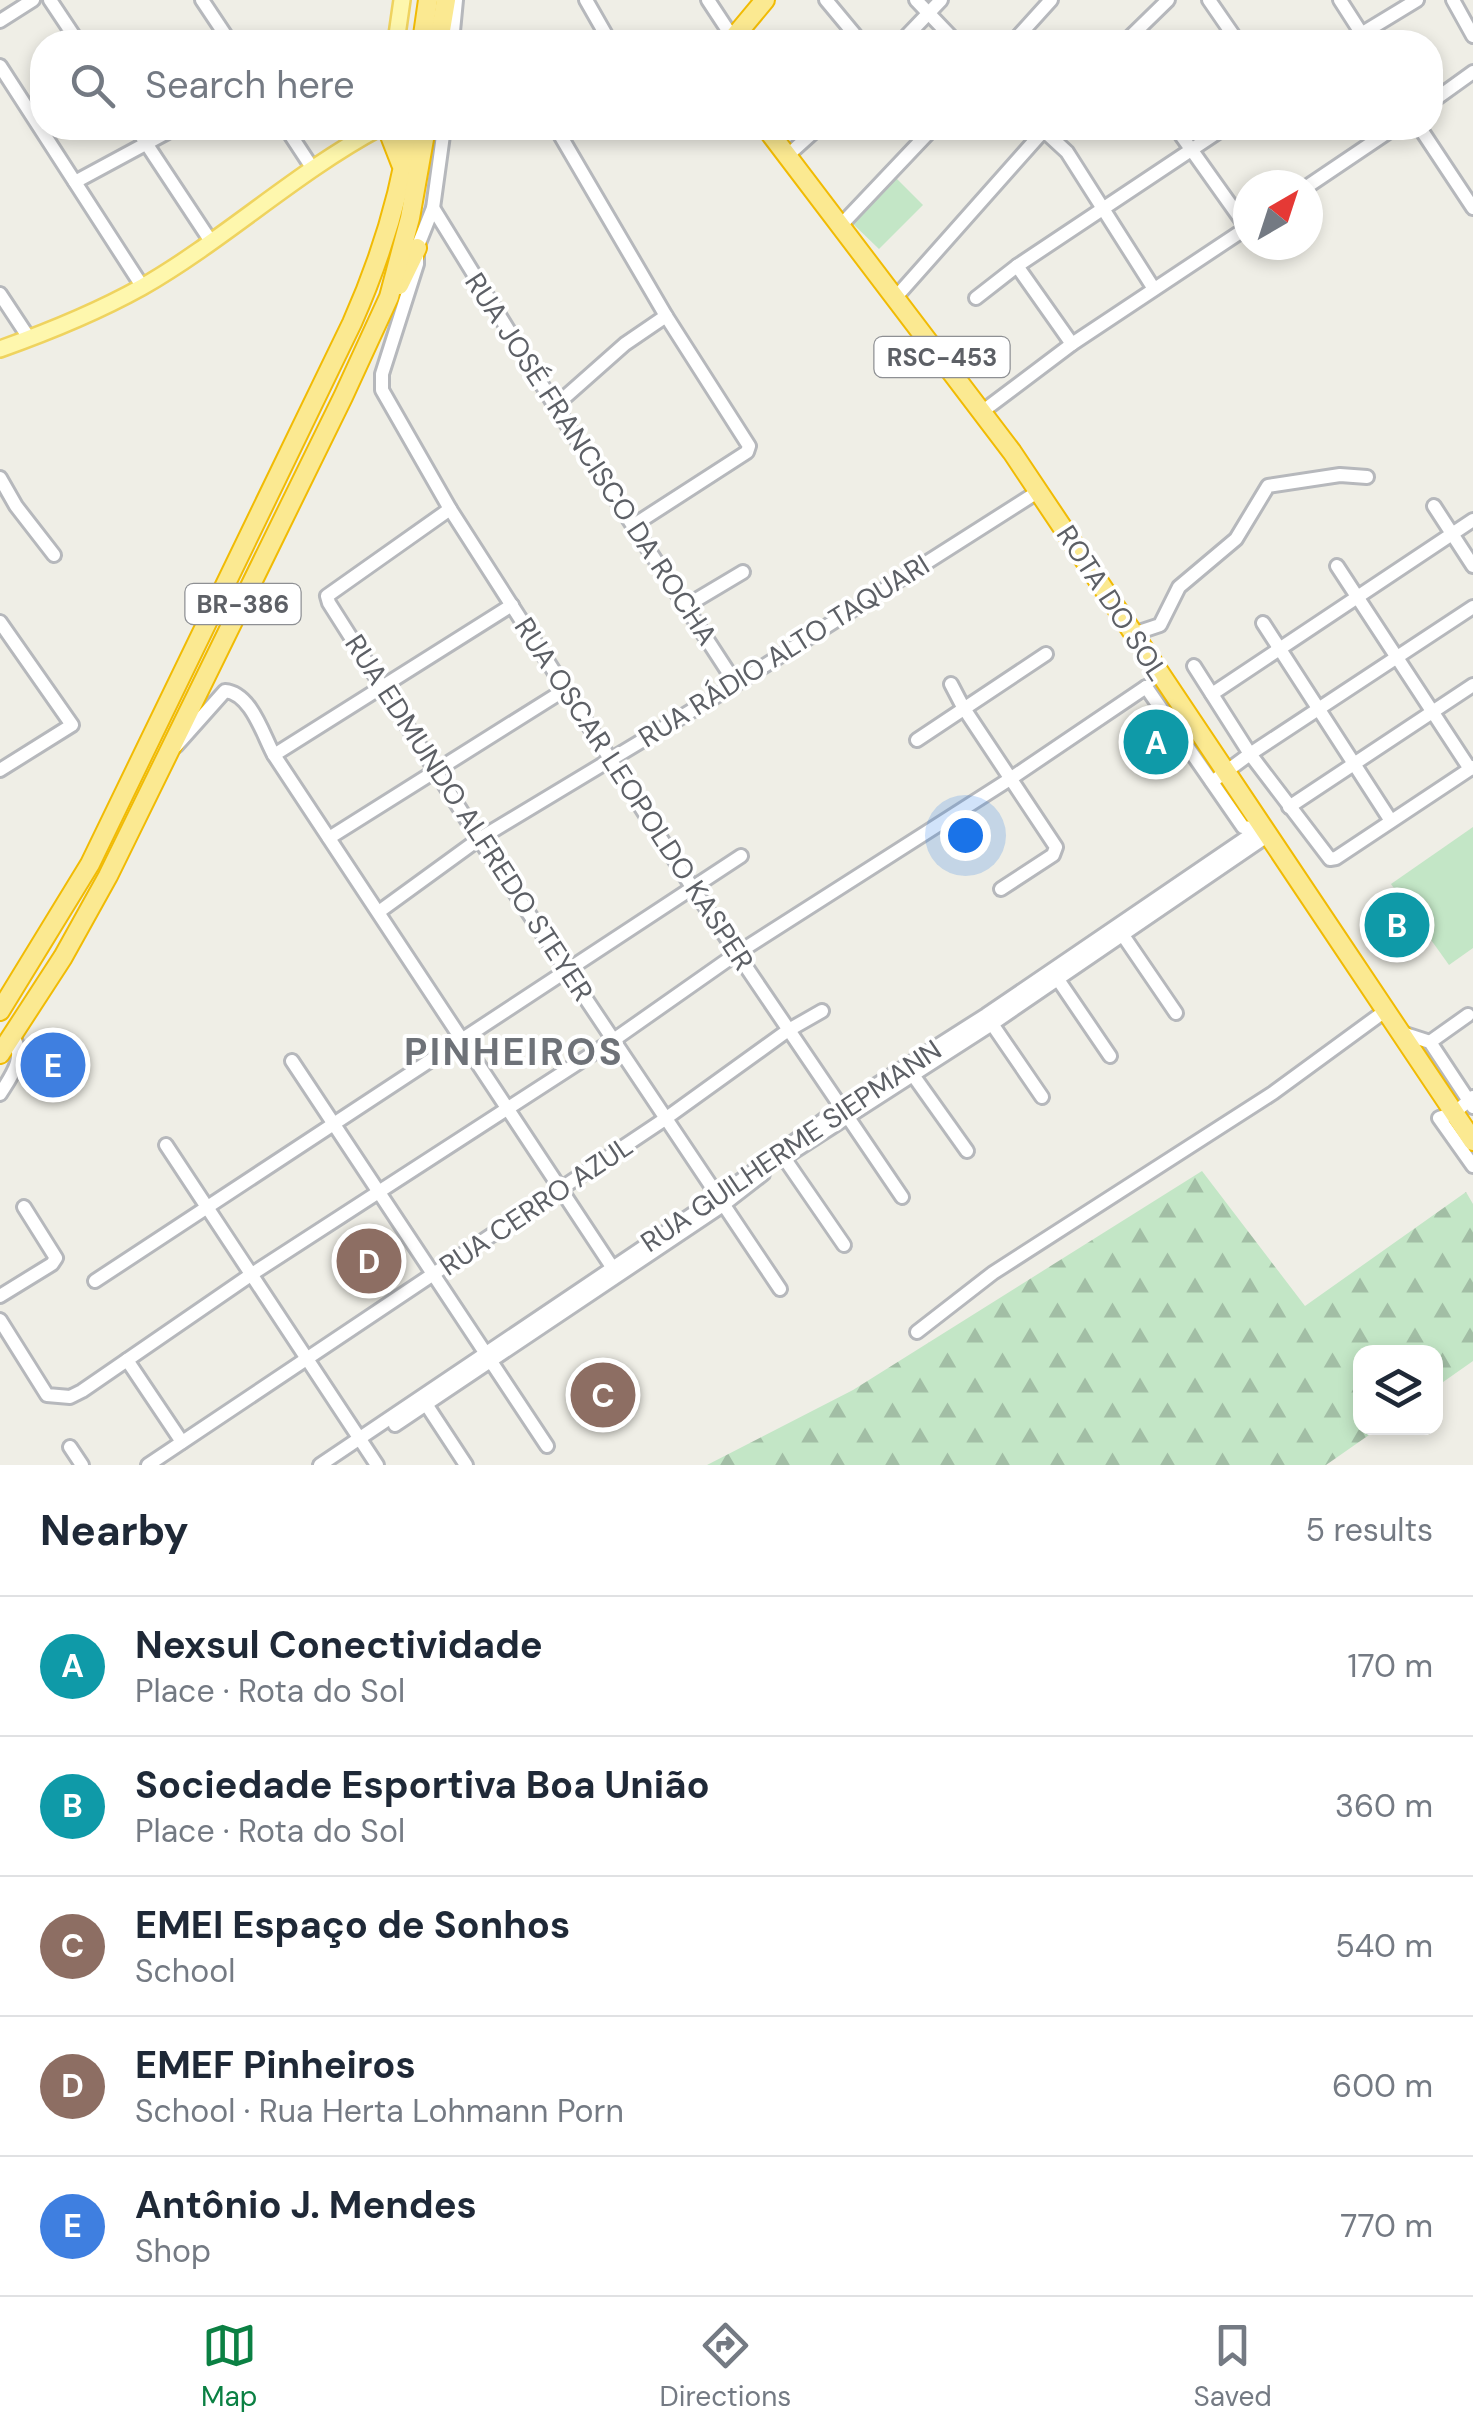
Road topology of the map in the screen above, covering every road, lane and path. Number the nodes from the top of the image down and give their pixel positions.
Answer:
1 (33, 0) edge
2 (50, 0) edge
3 (202, 0) edge
4 (402, 0) edge
5 (428, 0) edge
6 (446, 0) edge
7 (456, 0) edge
8 (586, 0) edge
9 (708, 0) edge
10 (826, 0) edge
11 (916, 0) edge
12 (941, 0) edge
13 (1051, 0) edge
14 (1168, 0) edge
15 (1209, 0) edge
16 (1340, 0) edge
17 (1417, 0) edge
18 (1453, 0) edge
19 (767, 1) edge
20 (928, 14) junction
21 (0, 21) edge
22 (70, 30) edge
23 (222, 30) edge
24 (398, 30) edge
25 (424, 30) edge
26 (441, 30) edge
27 (453, 30) edge
28 (603, 30) edge
29 (729, 30) edge
30 (740, 30) edge
31 (851, 30) edge
32 (913, 30) edge
33 (944, 30) edge
34 (1023, 30) edge
35 (1137, 30) edge
36 (1230, 30) edge
37 (1359, 30) edge
38 (1375, 30) edge
39 (1473, 36) edge
40 (0, 66) edge
41 (1473, 72) edge
42 (1443, 93) edge
43 (30, 112) edge
44 (48, 140) edge
45 (144, 140) edge
46 (156, 140) edge
47 (294, 140) edge
48 (363, 140) edge
49 (391, 140) edge
50 (408, 140) edge
51 (424, 140) edge
52 (442, 140) edge
53 (563, 140) edge
54 (776, 140) edge
55 (804, 140) edge
56 (921, 140) edge
57 (1033, 140) edge
58 (1056, 140) edge
59 (1185, 140) edge
60 (1207, 140) edge
61 (1376, 140) edge
62 (1428, 140) edge
63 (148, 145) junction
64 (1192, 150) junction
65 (788, 154) junction
66 (314, 169) junction
67 (403, 173) junction
68 (1323, 176) edge
69 (75, 182) junction
70 (1233, 207) edge
71 (432, 208) junction
72 (1473, 208) edge
73 (1102, 212) junction
74 (842, 224) junction
75 (446, 234) junction
76 (1233, 238) edge
77 (210, 240) junction
78 (420, 241) junction
79 (1017, 266) junction
80 (142, 286) junction
81 (1154, 289) junction
82 (0, 294) edge
83 (389, 297) junction
84 (896, 297) junction
85 (976, 298) dead end
86 (666, 316) junction
87 (30, 338) junction
88 (1072, 344) junction
89 (0, 349) edge
90 (555, 406) junction
91 (983, 411) junction
92 (1368, 477) dead end
93 (0, 478) edge
94 (1039, 491) junction
95 (1434, 506) dead end
96 (450, 509) junction
97 (1473, 520) edge
98 (634, 526) junction
99 (1452, 533) junction
100 (54, 555) dead end
101 (1337, 566) dead end
102 (1473, 566) edge
103 (742, 572) dead end
104 (1357, 596) junction
105 (512, 605) junction
106 (686, 606) junction
107 (1473, 606) edge
108 (0, 622) edge
109 (1263, 623) dead end
110 (1133, 634) junction
111 (1279, 650) junction
112 (1046, 654) dead end
113 (1398, 656) junction
114 (1153, 665) junction
115 (1194, 666) dead end
116 (736, 684) junction
117 (951, 684) dead end
118 (1473, 686) edge
119 (383, 687) junction
120 (1146, 687) junction
121 (566, 689) junction
122 (1212, 694) junction
123 (963, 707) junction
124 (1317, 708) junction
125 (1434, 712) junction
126 (917, 740) dead end
127 (171, 751) junction
128 (1250, 754) junction
129 (274, 756) junction
130 (611, 760) junction
131 (1354, 765) junction
132 (1472, 768) edge
133 (436, 769) junction
134 (0, 770) edge
135 (1219, 778) junction
136 (1010, 779) junction
137 (1289, 806) junction
138 (1391, 821) junction
139 (1257, 832) junction
140 (330, 838) junction
141 (479, 839) junction
142 (741, 856) dead end
143 (692, 887) junction
144 (1001, 890) dead end
145 (380, 912) junction
146 (1120, 930) junction
147 (736, 954) junction
148 (565, 969) junction
149 (1055, 974) junction
150 (0, 1011) edge
151 (822, 1011) dead end
152 (1384, 1011) junction
153 (1176, 1013) dead end
154 (1468, 1015) dead end
155 (989, 1020) junction
156 (787, 1030) junction
157 (1399, 1032) junction
158 (13, 1036) junction
159 (462, 1038) junction
160 (615, 1039) junction
161 (1430, 1042) junction
162 (0, 1054) edge
163 (1110, 1056) dead end
164 (292, 1060) dead end
165 (909, 1069) junction
166 (0, 1094) edge
167 (1042, 1098) dead end
168 (1467, 1104) edge
169 (506, 1110) junction
170 (843, 1112) junction
171 (665, 1119) junction
172 (334, 1124) junction
173 (1473, 1141) edge
174 (166, 1145) dead end
175 (967, 1152) dead end
176 (782, 1155) junction
177 (1473, 1166) edge
178 (560, 1190) junction
179 (378, 1193) junction
180 (902, 1197) dead end
181 (720, 1201) junction
182 (206, 1206) junction
183 (24, 1207) dead end
184 (844, 1245) dead end
185 (615, 1272) junction
186 (252, 1274) junction
187 (433, 1276) junction
188 (95, 1280) dead end
189 (780, 1289) dead end
190 (0, 1296) edge
191 (0, 1320) edge
192 (918, 1332) dead end
193 (488, 1356) junction
194 (306, 1359) junction
195 (127, 1360) junction
196 (423, 1400) junction
197 (182, 1442) junction
198 (362, 1442) junction
199 (547, 1446) dead end
200 (70, 1447) dead end
201 (82, 1465) edge
202 (148, 1465) edge
203 (320, 1465) edge
204 (335, 1465) edge
205 (377, 1465) edge
206 (466, 1465) edge

1 - 21 street
2 - 22 street
3 - 23 street
4 - 24 main road
5 - 25 highway
6 - 26 highway
7 - 27 street
8 - 28 street
9 - 29 street
10 - 31 street
11 - 20 street
12 - 20 street
13 - 34 street
14 - 35 street
15 - 36 street
16 - 37 street
17 - 38 street
18 - 39 street
19 - 30 highway
20 - 32 street
20 - 33 street
40 - 43 street
41 - 42 street
44 - 69 street
45 - 63 street
46 - 63 street
47 - 66 street
48 - 66 main road
49 - 67 highway
50 - 67 highway, BR-386
51 - 83 highway, BR-386
52 - 71 street
53 - 86 street
54 - 65 highway, ROTA DO SOL / RSC-453
55 - 65 street
56 - 74 street
57 - 84 street
58 - 73 street
59 - 64 street
60 - 64 street
61 - 68 street
62 - 72 street
63 - 69 street
63 - 77 street
64 - 70 street
64 - 73 street
65 - 74 highway, ROTA DO SOL / RSC-453
66 - 77 main road
67 - 150 highway, BR-386
69 - 80 street
71 - 75 street, RUA JOSÉ FRANCISCO DA ROCHA
71 - 78 street
73 - 79 street
73 - 81 street
74 - 84 highway, ROTA DO SOL / RSC-453
75 - 78 street
75 - 90 street, RUA JOSÉ FRANCISCO DA ROCHA
76 - 81 street
77 - 80 main road
78 - 83 highway
78 - 96 street, RUA OSCAR LEOPOLDO KASPER
79 - 85 street
79 - 88 street
80 - 87 main road
81 - 88 street
82 - 87 street
83 - 127 highway, BR-386
84 - 91 highway, ROTA DO SOL / RSC-453
86 - 90 street
86 - 98 street
87 - 89 main road
88 - 91 street
90 - 98 street, RUA JOSÉ FRANCISCO DA ROCHA
91 - 94 highway, ROTA DO SOL / RSC-453
92 - 110 street
93 - 100 street
94 - 110 highway, ROTA DO SOL / RSC-453
94 - 116 street, RUA RÁDIO ALTO TAQUARI
95 - 99 street
96 - 105 street, RUA OSCAR LEOPOLDO KASPER
96 - 119 street, RUA EDMUNDO ALFREDO STEYER
97 - 99 street
98 - 106 street, RUA JOSÉ FRANCISCO DA ROCHA
99 - 102 street
99 - 104 street
101 - 104 street
103 - 106 street
104 - 111 street
104 - 113 street
105 - 119 street
105 - 121 street, RUA OSCAR LEOPOLDO KASPER
106 - 116 street, RUA JOSÉ FRANCISCO DA ROCHA
107 - 113 street
108 - 134 street
109 - 111 street
110 - 114 highway, ROTA DO SOL / RSC-453
111 - 122 street
111 - 124 street
112 - 123 street
113 - 124 street
113 - 125 street
114 - 120 street
114 - 135 highway, ROTA DO SOL / RSC-453
115 - 122 street
116 - 130 street, RUA RÁDIO ALTO TAQUARI
117 - 123 street
118 - 125 street
119 - 129 street
119 - 133 street, RUA EDMUNDO ALFREDO STEYER
120 - 135 street
120 - 136 street
121 - 130 street, RUA OSCAR LEOPOLDO KASPER
121 - 133 street
122 - 128 street
123 - 126 street
123 - 136 street
124 - 128 street
124 - 131 street
125 - 131 street
125 - 132 street
127 - 129 street
127 - 158 highway, BR-386
128 - 135 street
128 - 137 street
129 - 140 street
130 - 141 street, RUA RÁDIO ALTO TAQUARI
130 - 143 street, RUA OSCAR LEOPOLDO KASPER
131 - 137 street
131 - 138 street
132 - 138 street
133 - 140 street
133 - 141 street, RUA EDMUNDO ALFREDO STEYER
135 - 139 highway, ROTA DO SOL / RSC-453
136 - 144 street
136 - 147 street
137 - 138 street
139 - 146 street, RUA GUILHERME SIEPMANN
139 - 152 highway, ROTA DO SOL / RSC-453
140 - 145 street
141 - 145 street, RUA RÁDIO ALTO TAQUARI
141 - 148 street, RUA EDMUNDO ALFREDO STEYER
142 - 143 street
143 - 147 street, RUA OSCAR LEOPOLDO KASPER
143 - 148 street
145 - 159 street
146 - 149 street, RUA GUILHERME SIEPMANN
146 - 153 street
147 - 156 street, RUA OSCAR LEOPOLDO KASPER
147 - 160 street
148 - 159 street
148 - 160 street, RUA EDMUNDO ALFREDO STEYER
149 - 155 street, RUA GUILHERME SIEPMANN
149 - 163 street
151 - 156 street, RUA CERRO AZUL
152 - 157 highway, ROTA DO SOL / RSC-453
152 - 192 street
154 - 161 street
155 - 165 street, RUA GUILHERME SIEPMANN
155 - 167 street
156 - 170 street, RUA OSCAR LEOPOLDO KASPER
156 - 171 street, RUA CERRO AZUL
157 - 161 street
157 - 168 highway, ROTA DO SOL / RSC-453
158 - 162 highway, BR-386
158 - 166 street
159 - 169 street
159 - 172 street
160 - 169 street
160 - 171 street, RUA EDMUNDO ALFREDO STEYER
161 - 168 street
164 - 172 street
165 - 170 street, RUA GUILHERME SIEPMANN
165 - 175 street
168 - 173 highway, ROTA DO SOL / RSC-453
168 - 177 street
169 - 178 street
169 - 179 street
170 - 176 street, RUA GUILHERME SIEPMANN
170 - 180 street, RUA OSCAR LEOPOLDO KASPER
171 - 178 street, RUA CERRO AZUL
171 - 181 street, RUA EDMUNDO ALFREDO STEYER
172 - 179 street
172 - 182 street
174 - 182 street
176 - 181 street, RUA GUILHERME SIEPMANN
176 - 184 street
178 - 185 street
178 - 187 street, RUA CERRO AZUL
179 - 186 street
179 - 187 street
181 - 185 street, RUA GUILHERME SIEPMANN
181 - 189 street, RUA EDMUNDO ALFREDO STEYER
182 - 186 street
182 - 188 street
183 - 190 street
185 - 193 street, RUA GUILHERME SIEPMANN
186 - 194 street
186 - 195 street
187 - 193 street
187 - 194 street, RUA CERRO AZUL
191 - 195 street
193 - 196 street, RUA GUILHERME SIEPMANN
193 - 199 street
194 - 197 street, RUA CERRO AZUL
194 - 198 street
195 - 197 street
196 - 198 street, RUA GUILHERME SIEPMANN
196 - 206 street
197 - 202 street, RUA CERRO AZUL
198 - 203 street, RUA GUILHERME SIEPMANN
198 - 204 street, RUA GUILHERME SIEPMANN
198 - 205 street
200 - 201 street

